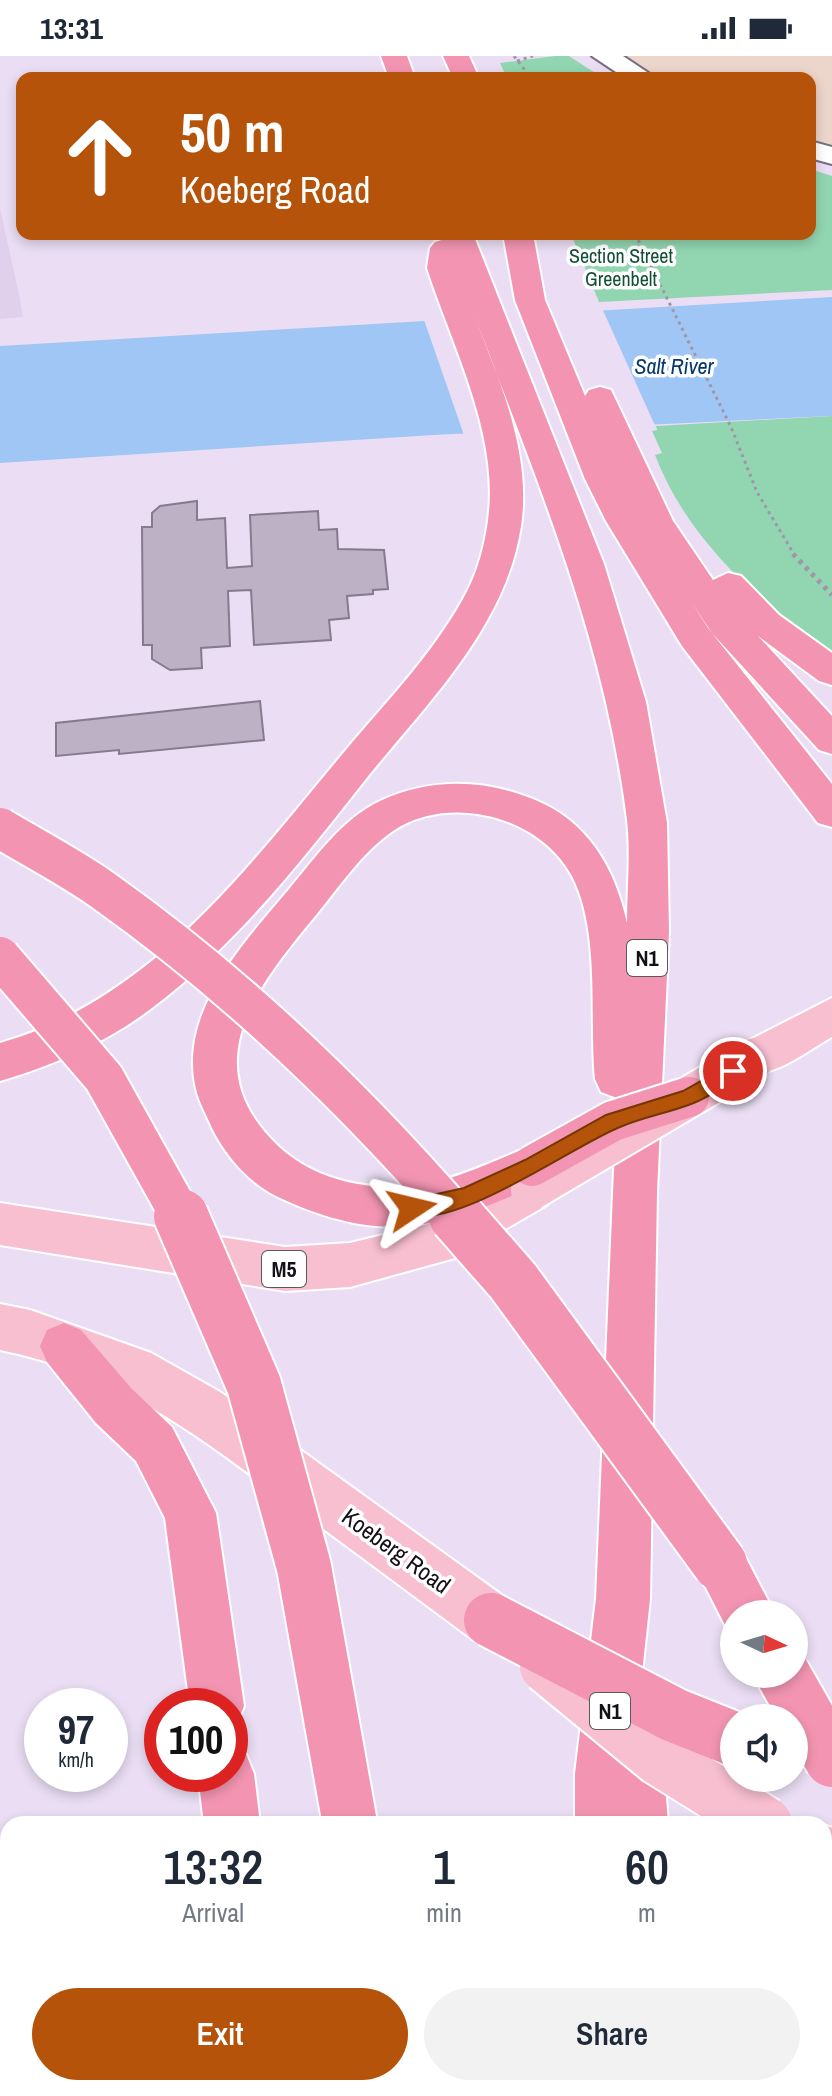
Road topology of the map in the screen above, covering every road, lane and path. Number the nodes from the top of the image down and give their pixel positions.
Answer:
1 (533, 56) edge
2 (605, 56) edge
3 (515, 58) edge
4 (633, 72) edge
5 (447, 240) edge
6 (460, 240) edge
7 (520, 240) edge
8 (530, 240) edge
9 (638, 240) edge
10 (543, 299) junction
11 (520, 441) junction
12 (609, 442) junction
13 (832, 595) edge
14 (832, 672) edge
15 (832, 740) edge
16 (832, 812) edge
17 (0, 828) edge
18 (0, 957) edge
19 (832, 1016) edge
20 (8, 1060) edge
21 (689, 1097) joint
22 (532, 1178) junction
23 (634, 1192) junction
24 (12, 1226) edge
25 (31, 1336) edge
26 (623, 1599) junction
27 (740, 1600) edge
28 (484, 1615) junction
29 (214, 1688) edge
30 (791, 1688) edge
31 (720, 1733) edge
32 (808, 1755) edge
33 (832, 1759) edge
34 (228, 1792) edge
35 (231, 1816) edge
36 (349, 1816) edge
37 (603, 1816) edge
38 (639, 1816) edge
39 (752, 1816) edge

1 - 3 path
2 - 4 street
5 - 11 highway
6 - 11 highway, N1
7 - 10 highway
8 - 10 highway
9 - 13 path
10 - 12 highway
11 - 20 highway
11 - 23 highway, N1
12 - 14 highway
12 - 15 highway
12 - 16 highway
17 - 27 highway, bridge
18 - 36 highway, bridge
19 - 21 main road, bridge
21 - 22 highway, bridge
22 - 23 highway
22 - 24 main road, M5
23 - 26 highway, N1
25 - 28 main road, Koeberg Road
25 - 29 highway
26 - 37 highway, N1
26 - 38 highway
28 - 31 highway, bridge
28 - 39 main road, Koeberg Road, bridge
30 - 33 highway, bridge
32 - 33 highway
34 - 35 highway

